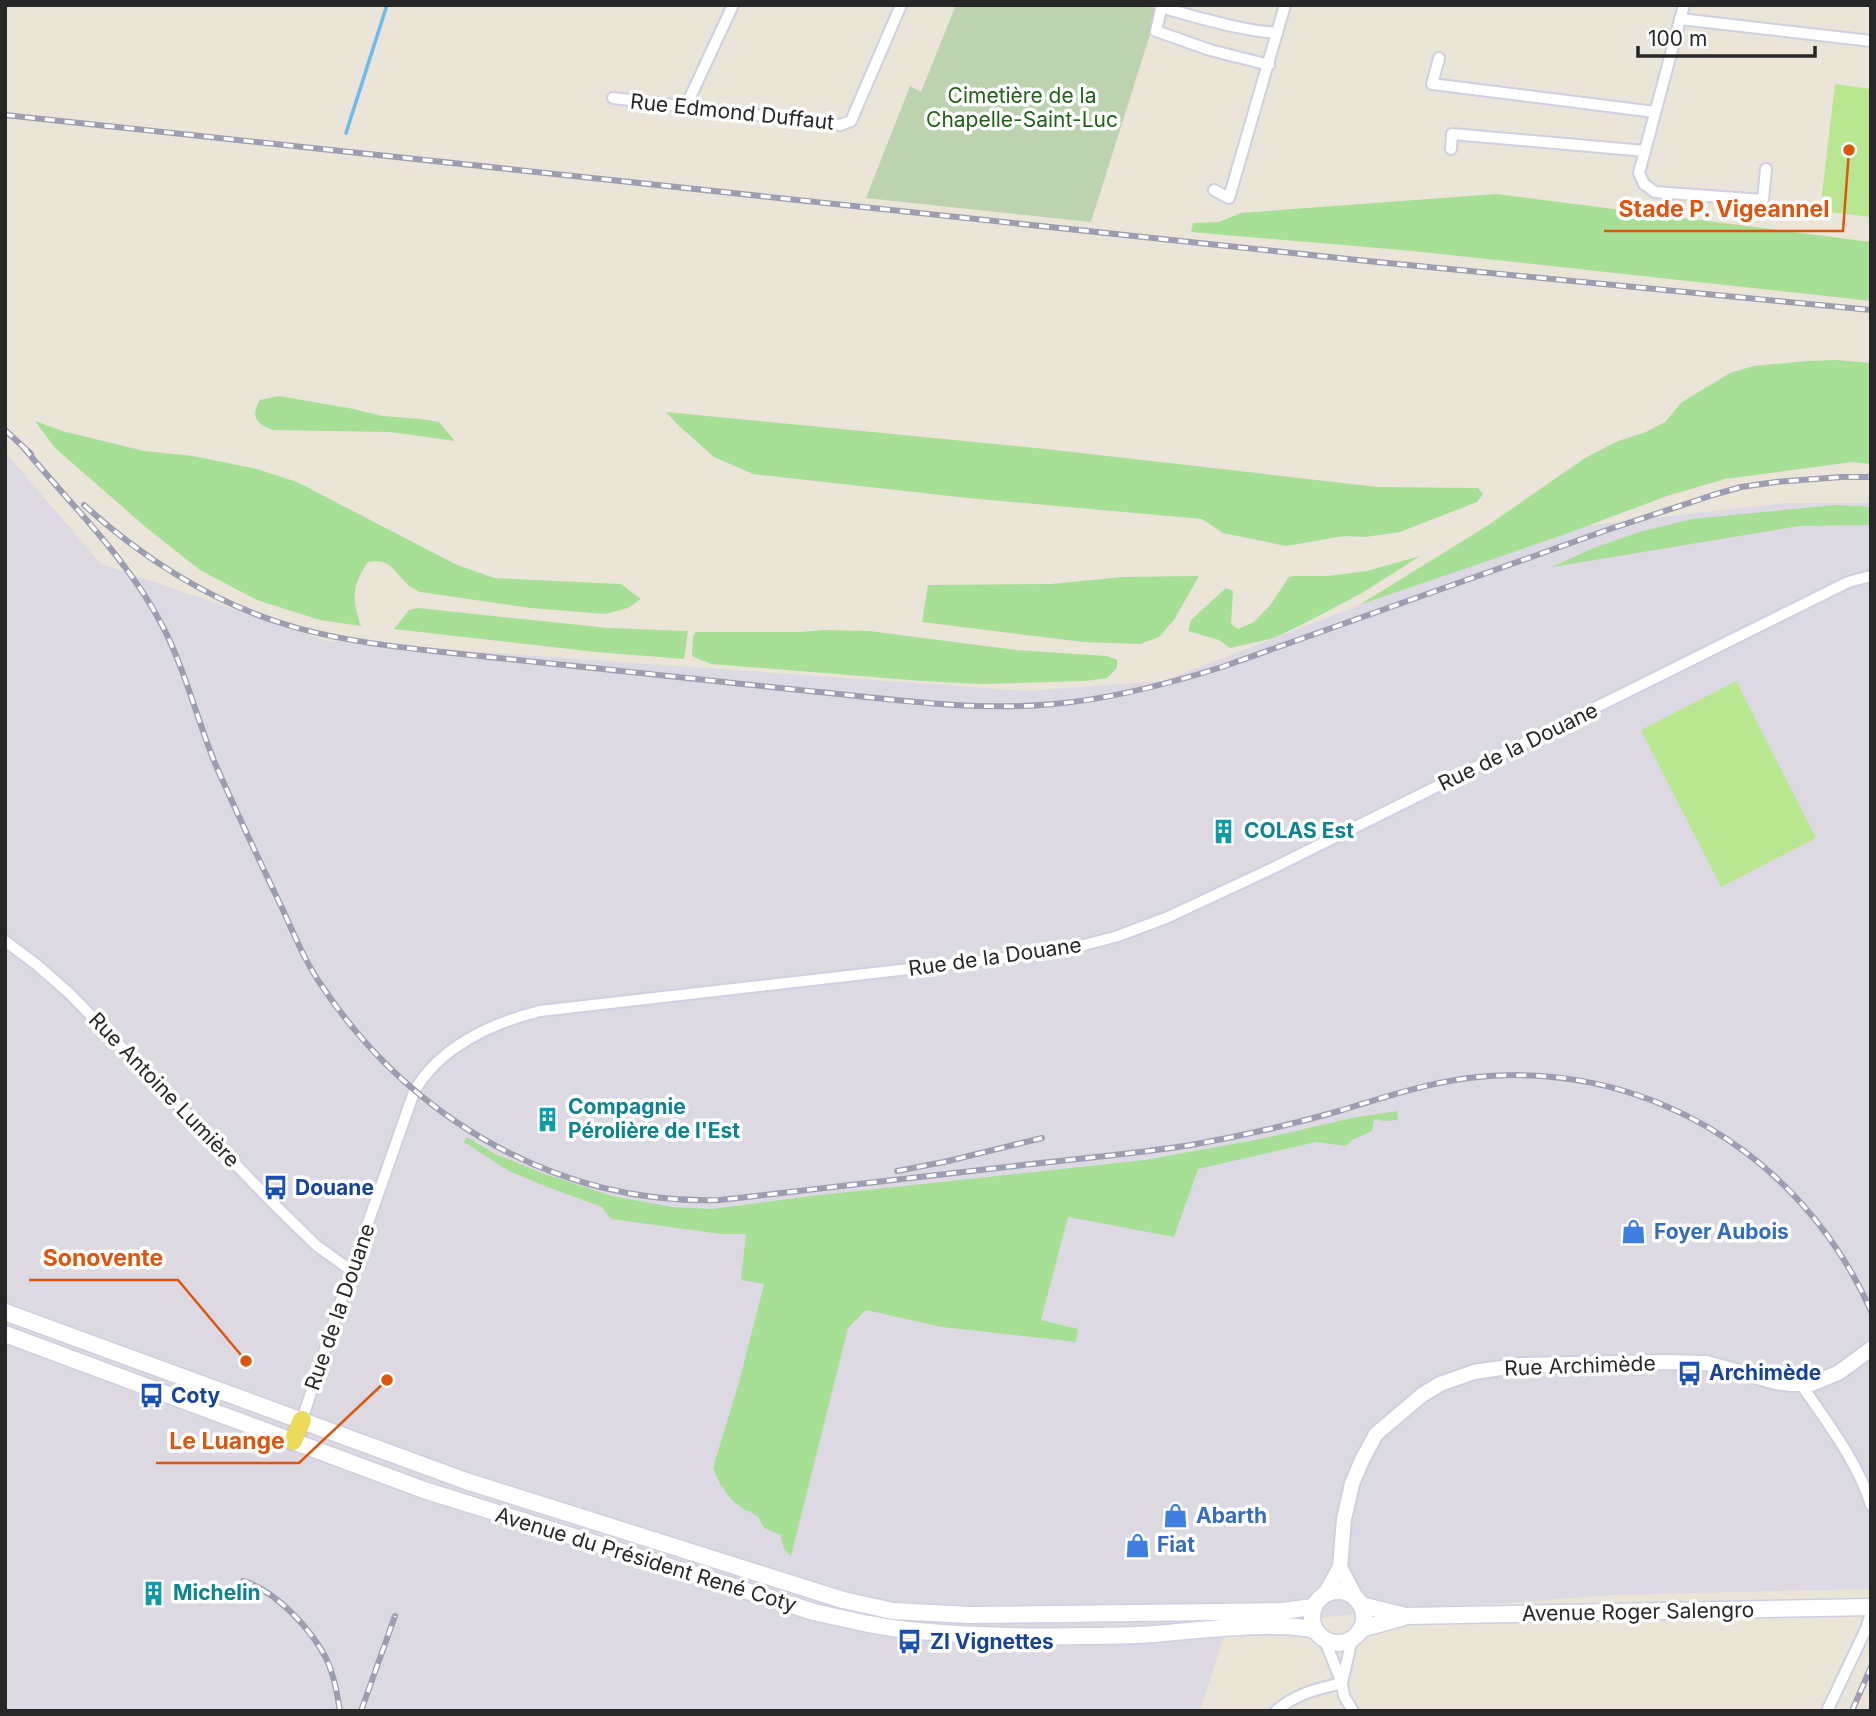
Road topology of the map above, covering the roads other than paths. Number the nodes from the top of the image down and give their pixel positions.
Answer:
1 (733, 5) edge
2 (901, 5) edge
3 (1285, 5) edge
4 (1684, 5) edge
5 (1162, 6) edge
6 (1680, 19) junction
7 (1277, 33) junction
8 (1871, 41) edge
9 (1439, 58) dead end
10 (1269, 65) junction
11 (613, 99) dead end
12 (686, 106) junction
13 (1655, 112) junction
14 (1451, 149) dead end
15 (1644, 151) junction
16 (1766, 169) dead end
17 (1214, 190) dead end
18 (1871, 576) edge
19 (5, 941) edge
20 (352, 1270) junction
21 (5, 1312) edge
22 (5, 1334) edge
23 (1871, 1349) edge
24 (1801, 1384) junction
25 (302, 1420) junction
26 (293, 1441) junction
27 (1871, 1505) edge
28 (1340, 1567) junction
29 (1325, 1594) junction
30 (1358, 1601) junction
31 (1313, 1607) junction
32 (1867, 1609) edge
33 (1406, 1616) junction
34 (1357, 1634) junction
35 (1320, 1635) junction
36 (1342, 1683) junction
37 (1276, 1711) edge
38 (1353, 1711) edge
39 (1827, 1711) edge

1 - 12 street
2 - 12 street, Rue Edmond Duffaut
3 - 7 street
4 - 6 street
5 - 7 street
5 - 10 street
6 - 8 street
6 - 13 street
7 - 10 street
9 - 13 street
10 - 17 street
11 - 12 street, Rue Edmond Duffaut
13 - 15 street
14 - 15 street
15 - 16 street
18 - 20 street, Rue de la Douane
19 - 20 street, Rue Antoine Lumière
20 - 25 street, Rue de la Douane
21 - 25 main road, Avenue du Président René Coty
22 - 26 main road, Avenue du Président René Coty
23 - 24 street
24 - 27 street
24 - 28 street, Rue Archimède
25 - 26 main road
25 - 31 main road, Avenue du Président René Coty
26 - 35 main road, Avenue du Président René Coty
28 - 29 street, Rue Archimède
28 - 30 street
29 - 30 main road
29 - 31 main road
30 - 33 main road, Avenue Roger Salengro
30 - 34 main road
31 - 35 main road
32 - 33 main road, Avenue Roger Salengro
32 - 39 street
33 - 34 main road, Avenue Roger Salengro
34 - 35 main road
34 - 36 street
35 - 36 street
36 - 37 street
36 - 38 street

